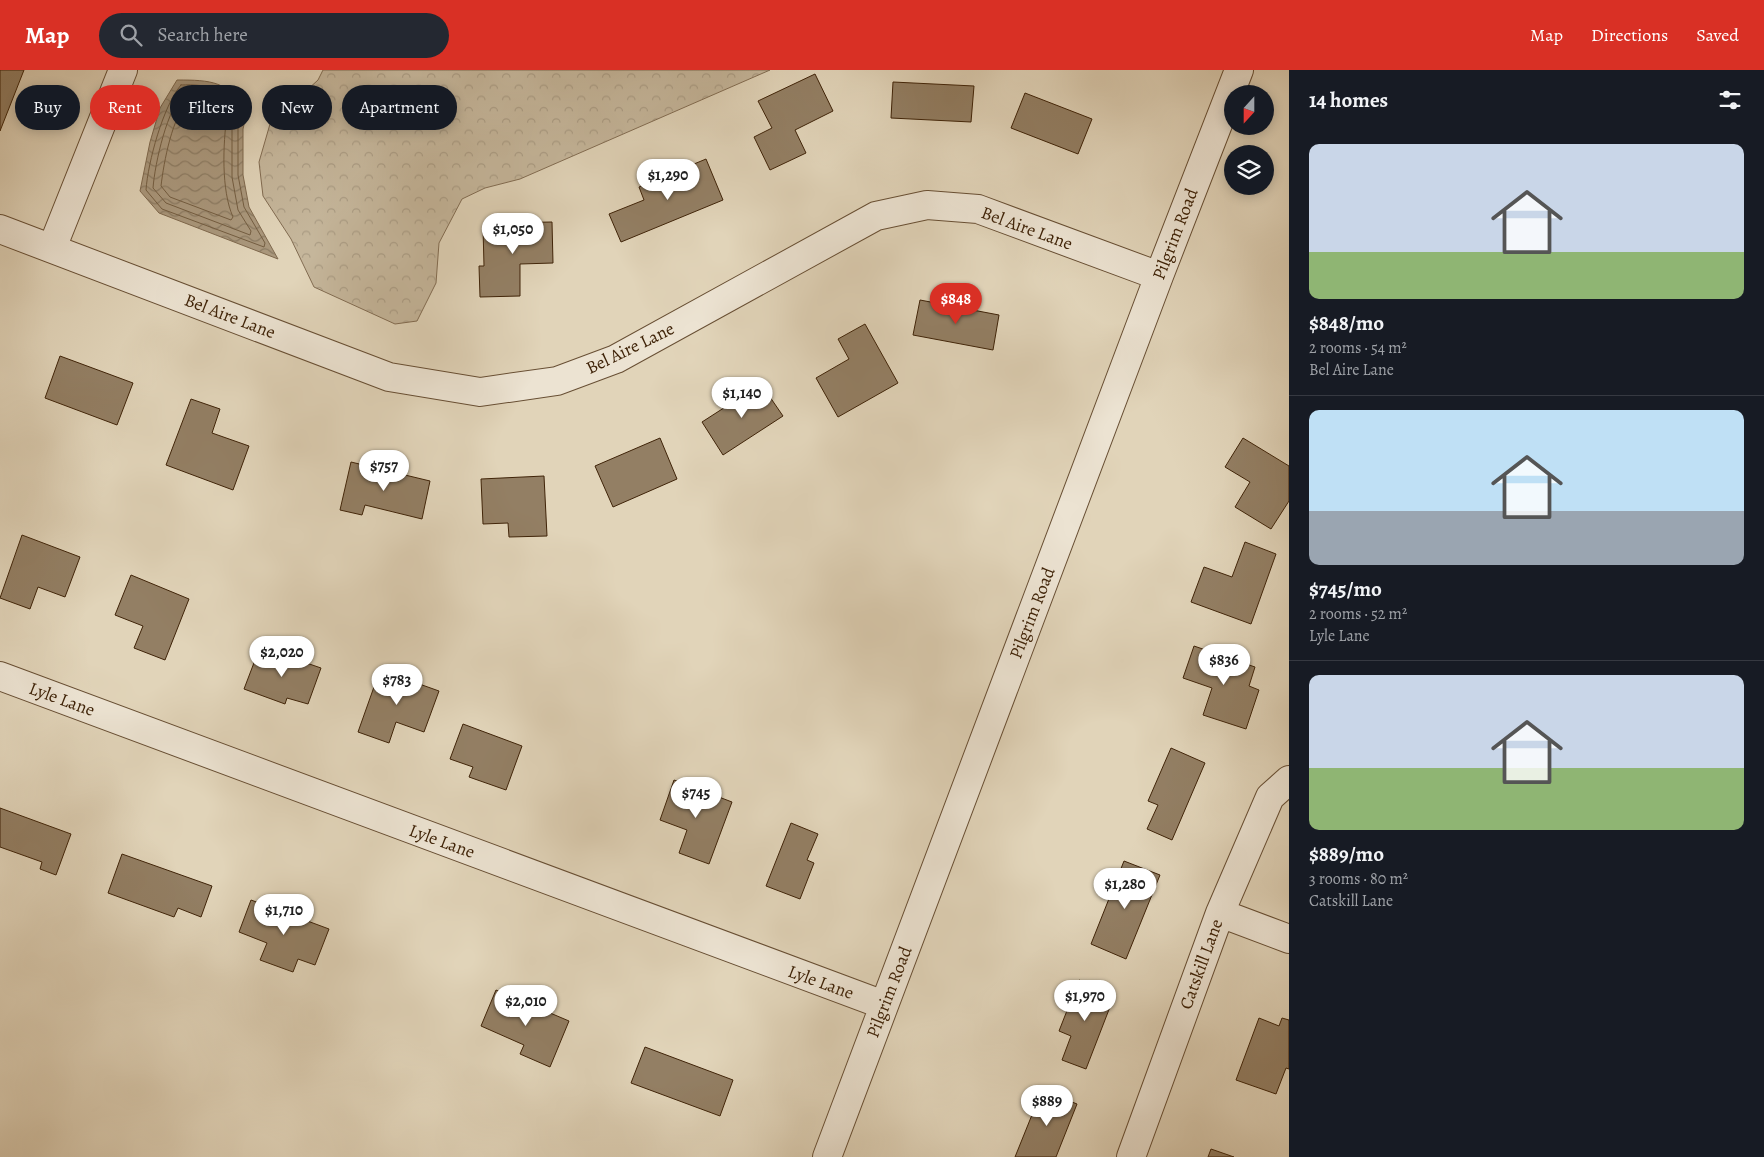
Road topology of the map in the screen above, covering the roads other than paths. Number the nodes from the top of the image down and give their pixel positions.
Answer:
1 (123, 70) edge
2 (1239, 70) edge
3 (0, 229) edge
4 (52, 248) junction
5 (1159, 276) junction
6 (0, 676) edge
7 (1289, 780) edge
8 (1220, 913) junction
9 (1289, 939) edge
10 (884, 1005) junction
11 (827, 1157) edge
12 (1131, 1157) edge

1 - 4 street
2 - 5 street, Pilgrim Road
3 - 4 street, Bel Aire Lane
4 - 5 street, Bel Aire Lane
5 - 10 street, Pilgrim Road
6 - 10 street, Lyle Lane
7 - 8 street, Catskill Lane
8 - 9 street
8 - 12 street, Catskill Lane
10 - 11 street, Pilgrim Road

